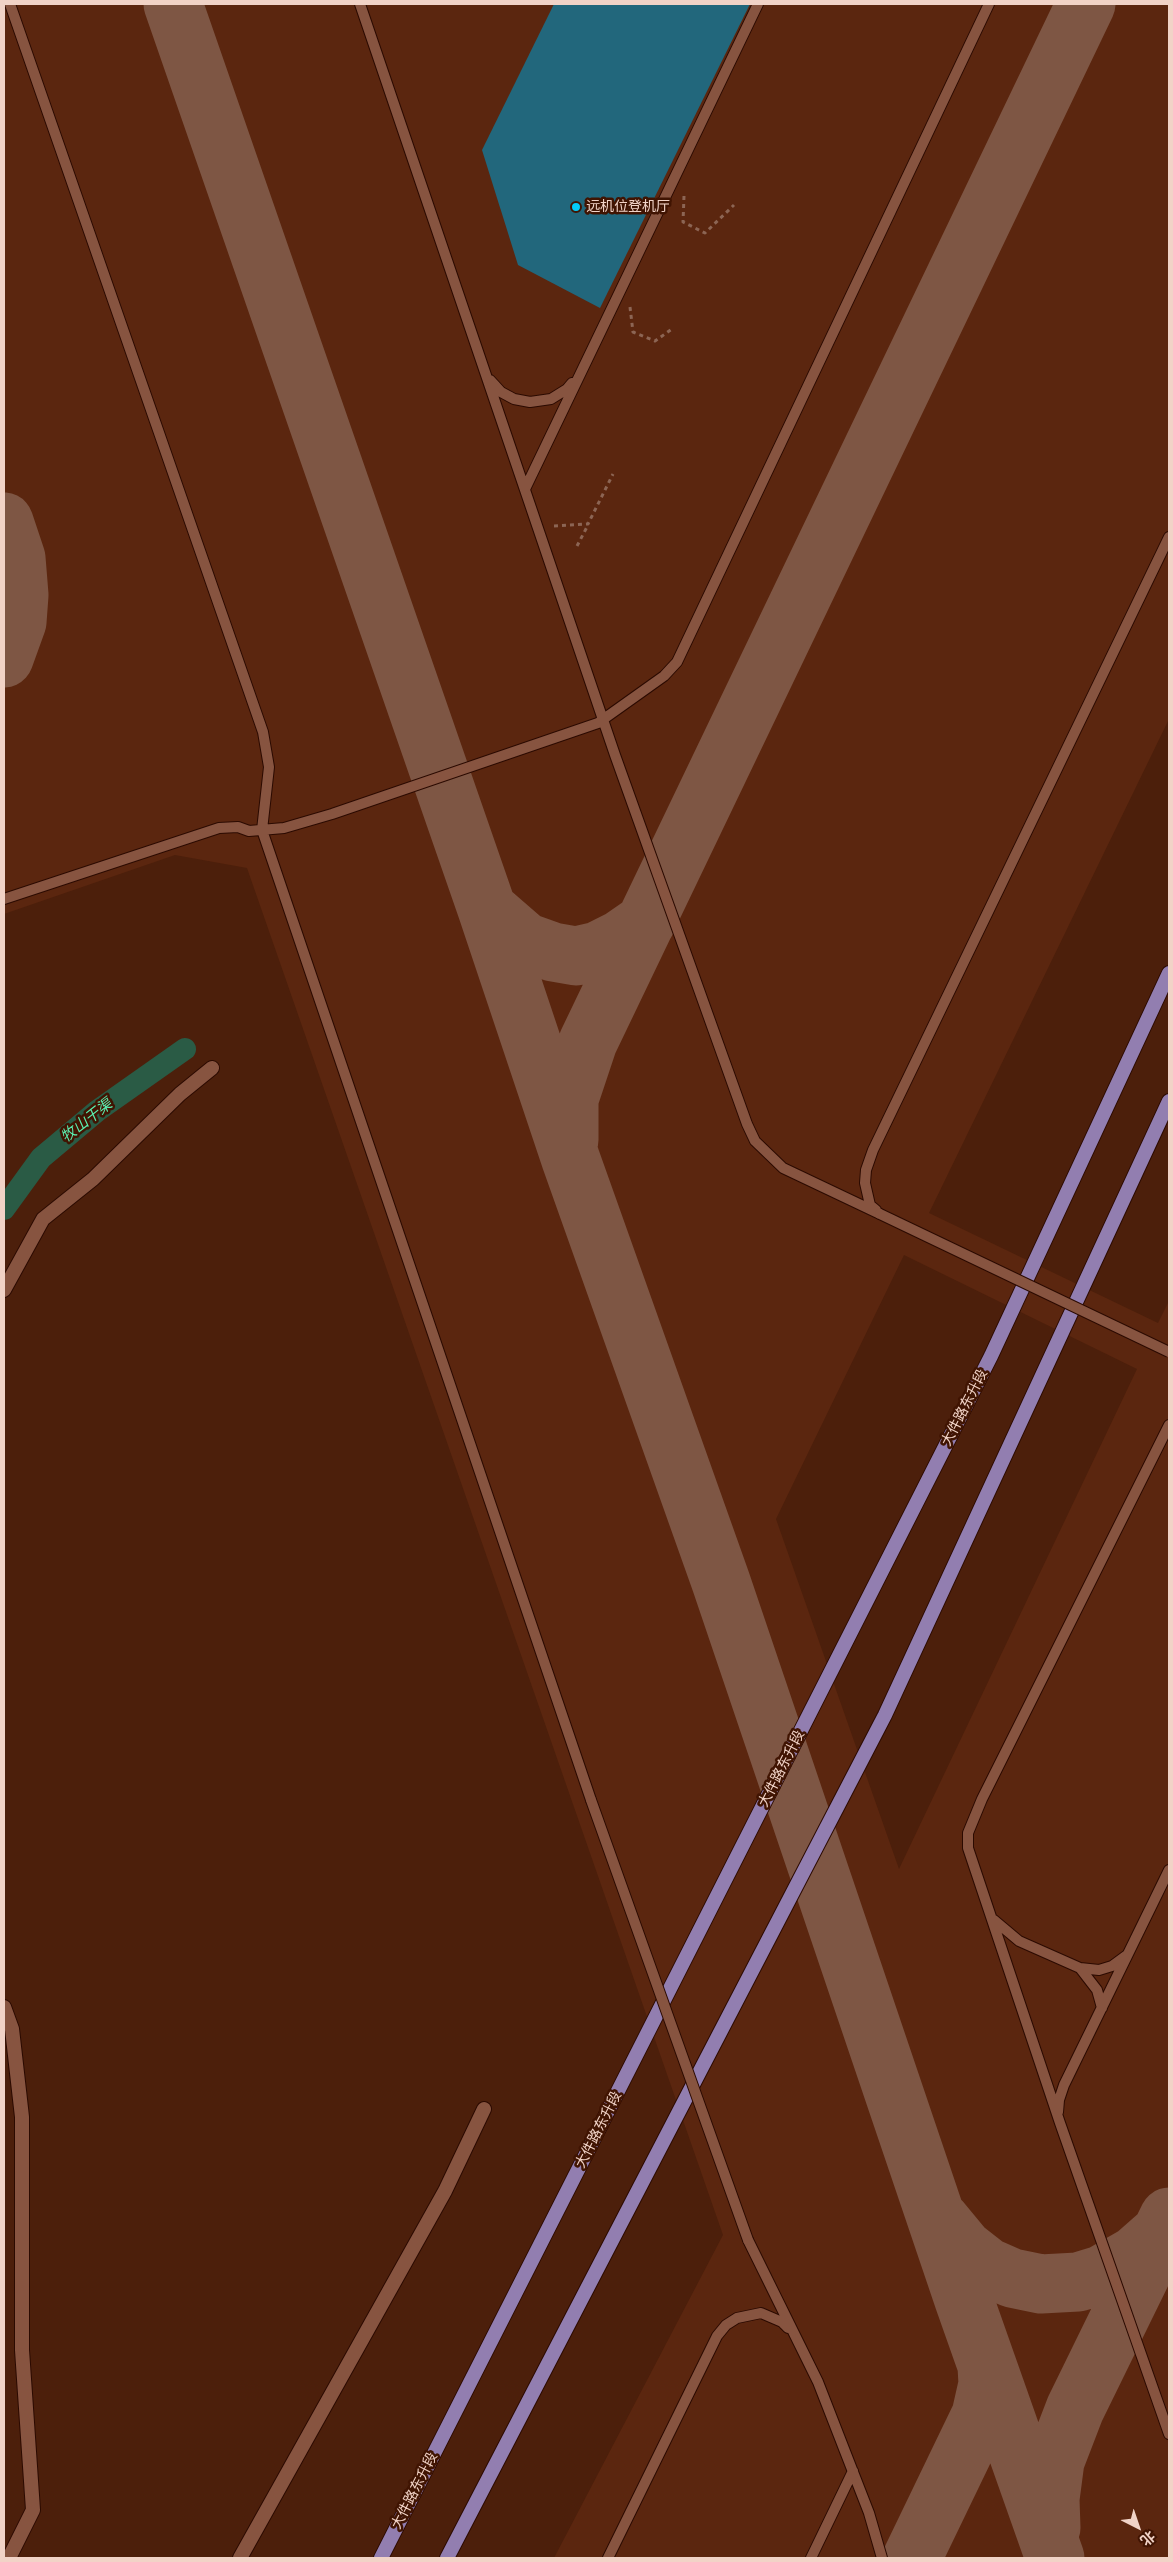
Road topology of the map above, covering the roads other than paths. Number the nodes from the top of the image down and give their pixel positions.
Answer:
1 (10, 4) edge
2 (360, 4) edge
3 (758, 4) edge
4 (989, 4) edge
5 (583, 368) junction
6 (487, 378) junction
7 (525, 489) junction
8 (1169, 537) edge
9 (604, 720) junction
10 (262, 830) junction
11 (4, 899) edge
12 (1169, 973) edge
13 (212, 1068) dead end
14 (1169, 1101) edge
15 (880, 1214) junction
16 (4, 1290) edge
17 (1169, 1352) edge
18 (1169, 1425) edge
19 (1169, 1870) edge
20 (991, 1918) junction
21 (1127, 1955) junction
22 (1080, 1968) junction
23 (4, 2007) edge
24 (1102, 2008) junction
25 (484, 2109) dead end
26 (1060, 2123) junction
27 (794, 2334) junction
28 (1169, 2434) edge
29 (853, 2471) junction
30 (9, 2558) edge
31 (240, 2558) edge
32 (381, 2558) edge
33 (448, 2558) edge
34 (608, 2558) edge
35 (811, 2558) edge
36 (882, 2558) edge

1 - 10 lane
2 - 6 lane
3 - 5 lane
4 - 9 lane
5 - 6 lane
5 - 7 lane
6 - 7 lane
7 - 9 lane
8 - 15 lane
9 - 10 lane
9 - 15 lane
10 - 11 lane
10 - 27 lane, bridge
12 - 32 main road, 大件路东升段
13 - 16 street
14 - 33 main road
15 - 17 lane, bridge
18 - 20 lane
19 - 21 lane
20 - 22 lane
20 - 26 lane
21 - 22 lane
21 - 24 lane
22 - 24 lane
23 - 30 street
24 - 26 lane
25 - 31 street
26 - 28 lane
27 - 29 lane
27 - 34 lane
29 - 35 lane
29 - 36 lane

